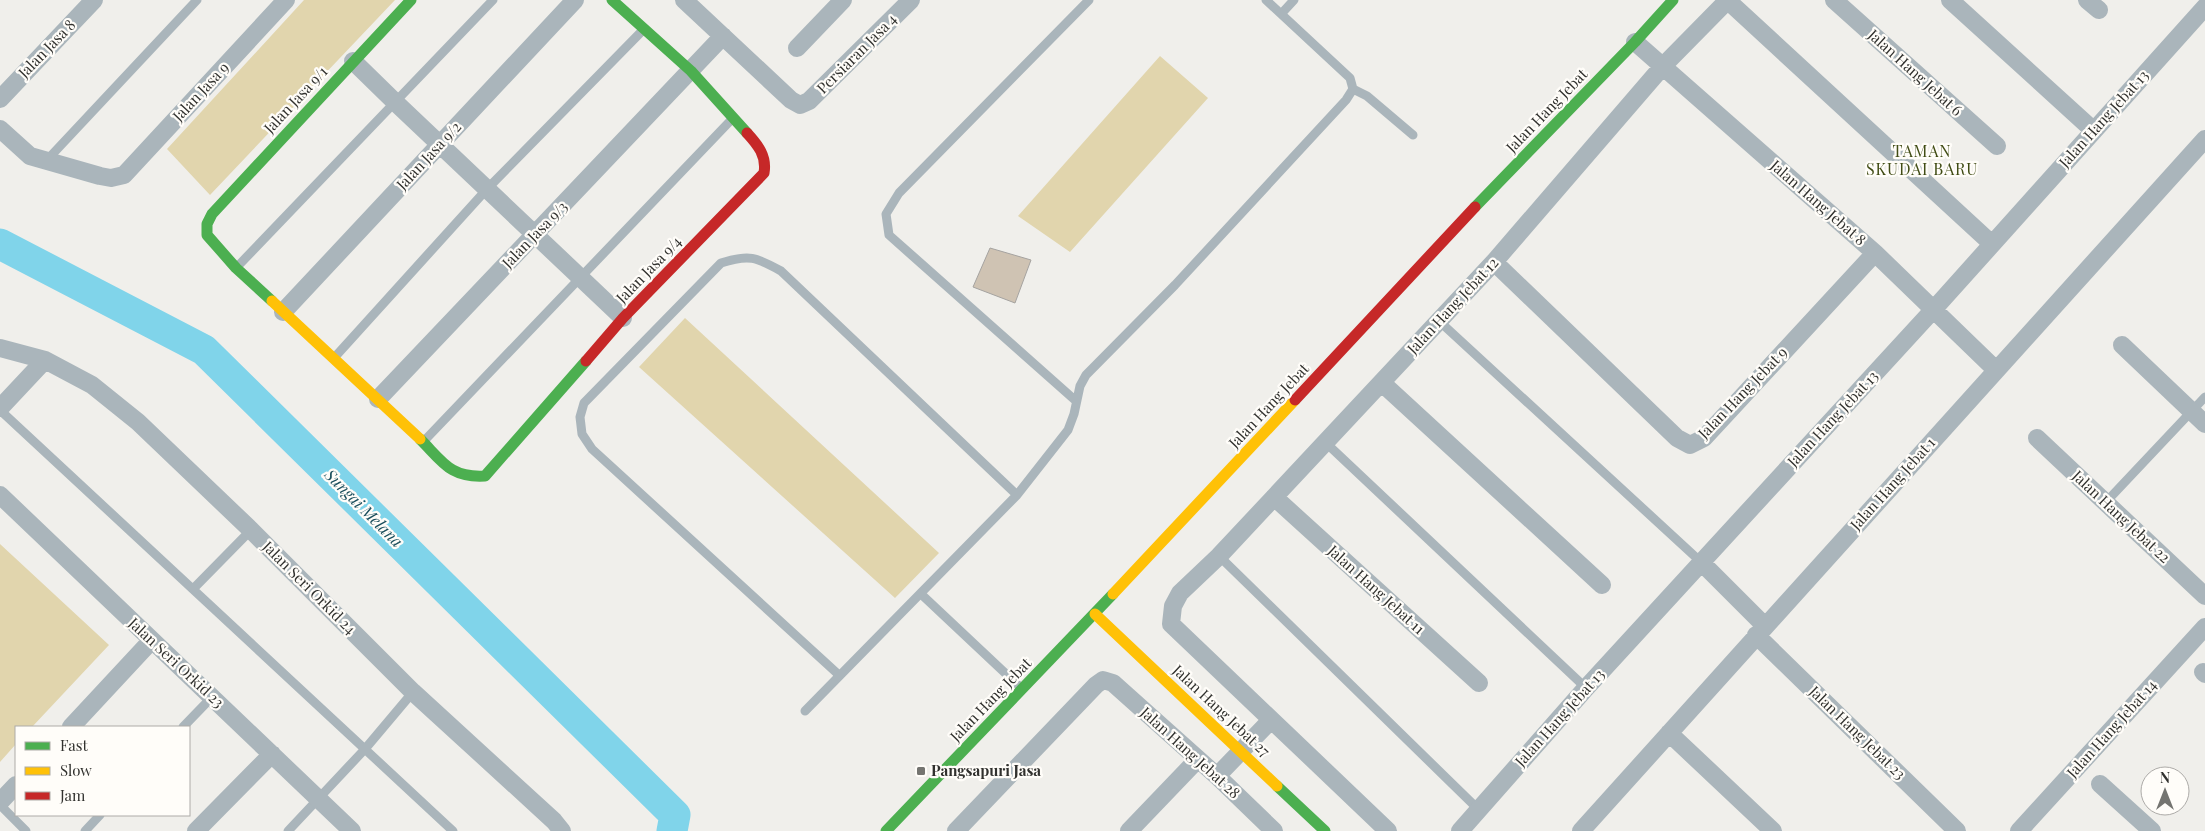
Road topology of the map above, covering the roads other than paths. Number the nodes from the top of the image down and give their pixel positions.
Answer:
1 (94, 0) edge
2 (197, 0) edge
3 (411, 0) edge
4 (493, 0) edge
5 (575, 0) edge
6 (612, 0) edge
7 (684, 0) edge
8 (843, 0) edge
9 (911, 0) edge
10 (1090, 0) edge
11 (1266, 0) edge
12 (1294, 0) edge
13 (1673, 0) edge
14 (1728, 0) edge
15 (1834, 0) edge
16 (1950, 0) edge
17 (285, 1) edge
18 (2205, 7) edge
19 (1282, 13) junction
20 (644, 29) junction
21 (723, 36) junction
22 (1635, 42) junction
23 (797, 48) dead end
24 (353, 61) junction
25 (1663, 66) junction
26 (691, 71) junction
27 (1353, 89) junction
28 (0, 99) edge
29 (395, 102) junction
30 (734, 118) junction
31 (0, 128) edge
32 (2094, 131) junction
33 (1413, 135) dead end
34 (2205, 139) edge
35 (439, 145) junction
36 (1996, 146) dead end
37 (47, 160) junction
38 (487, 190) junction
39 (534, 235) junction
40 (1992, 244) junction
41 (1875, 253) junction
42 (1494, 262) junction
43 (236, 268) junction
44 (580, 278) junction
45 (1934, 309) junction
46 (283, 312) junction
47 (623, 318) junction
48 (1439, 321) junction
49 (2122, 345) dead end
50 (0, 348) edge
51 (334, 358) junction
52 (45, 360) junction
53 (1996, 370) junction
54 (1382, 383) junction
55 (2205, 397) edge
56 (378, 399) junction
57 (1076, 401) junction
58 (0, 409) edge
59 (2192, 411) junction
60 (2205, 424) edge
61 (2037, 438) dead end
62 (423, 441) junction
63 (1325, 442) junction
64 (1017, 494) junction
65 (0, 495) edge
66 (1274, 496) junction
67 (2106, 502) junction
68 (251, 530) junction
69 (1219, 556) junction
70 (1701, 562) junction
71 (1602, 585) dead end
72 (194, 588) junction
73 (921, 594) junction
74 (2205, 596) edge
75 (1095, 614) junction
76 (2205, 626) edge
77 (1761, 631) junction
78 (151, 641) junction
79 (840, 675) junction
80 (1479, 683) dead end
81 (1586, 688) junction
82 (1022, 689) junction
83 (413, 692) junction
84 (212, 697) junction
85 (805, 711) dead end
86 (1270, 720) junction
87 (72, 726) edge
88 (184, 726) edge
89 (1669, 733) junction
90 (365, 749) junction
91 (1241, 751) junction
92 (272, 754) junction
93 (1198, 759) junction
94 (1217, 776) junction
95 (2100, 784) dead end
96 (15, 786) edge
97 (318, 799) junction
98 (0, 804) edge
99 (1479, 810) junction
100 (99, 816) edge
101 (26, 831) edge
102 (85, 831) edge
103 (196, 831) edge
104 (288, 831) edge
105 (352, 831) edge
106 (454, 831) edge
107 (562, 831) edge
108 (886, 831) edge
109 (956, 831) edge
110 (1129, 831) edge
111 (1274, 831) edge
112 (1325, 831) edge
113 (1388, 831) edge
114 (1460, 831) edge
115 (1581, 831) edge
116 (1773, 831) edge
117 (1957, 831) edge
118 (2019, 831) edge
119 (2152, 831) edge

1 - 28 street, Jalan Jasa 8
2 - 37 lane
3 - 24 street, Jalan Jasa 9/1
4 - 29 lane
5 - 35 street, Jalan Jasa 9/2
6 - 20 street, Jalan Jasa 9/4
7 - 21 street
8 - 23 street
9 - 21 street, Persiaran Jasa 4
10 - 57 lane
11 - 19 lane
12 - 19 lane
13 - 22 street, Jalan Hang Jebat
14 - 25 street, Jalan Hang Jebat 12
14 - 40 street
15 - 36 street, Jalan Hang Jebat 6
16 - 32 street
17 - 37 street, Jalan Jasa 9
18 - 32 street, Jalan Hang Jebat 13
19 - 27 lane
20 - 26 street, Jalan Jasa 9/4
20 - 38 lane
21 - 26 street, Jalan Jasa 9/3
22 - 25 street, Jalan Hang Jebat 8
22 - 75 street, Jalan Hang Jebat
24 - 29 street
24 - 43 street, Jalan Jasa 9/1
25 - 41 street, Jalan Hang Jebat 8
25 - 42 street, Jalan Hang Jebat 12
26 - 30 street, Jalan Jasa 9/4
26 - 39 street, Jalan Jasa 9/3
27 - 33 lane
27 - 57 lane
29 - 35 street
29 - 43 lane
30 - 44 lane
30 - 47 street, Jalan Jasa 9/4
31 - 37 street
32 - 40 street, Jalan Hang Jebat 13
34 - 53 street, Jalan Hang Jebat 1
35 - 38 street
35 - 46 street, Jalan Jasa 9/2
38 - 39 street
38 - 51 lane
39 - 44 street
39 - 56 street, Jalan Jasa 9/3
40 - 45 street, Jalan Hang Jebat 13
41 - 42 street, Jalan Hang Jebat 9
41 - 45 street, Jalan Hang Jebat 8
42 - 48 street, Jalan Hang Jebat 12
43 - 46 street
44 - 47 street
44 - 62 lane
45 - 53 street, Jalan Hang Jebat 8
45 - 70 street, Jalan Hang Jebat 13
46 - 51 street
47 - 62 street, Jalan Jasa 9/4
48 - 54 street, Jalan Hang Jebat 12
48 - 70 lane
49 - 59 street
50 - 52 street, Jalan Seri Orkid 24
51 - 56 street
52 - 58 street
52 - 68 street, Jalan Seri Orkid 24
53 - 77 street, Jalan Hang Jebat 1
54 - 63 street, Jalan Hang Jebat 12
54 - 71 street
55 - 59 lane
56 - 62 street
57 - 64 lane
58 - 72 lane
59 - 60 street
59 - 67 lane
61 - 67 street, Jalan Hang Jebat 22
63 - 66 street, Jalan Hang Jebat 12
63 - 81 lane
64 - 73 lane
64 - 79 lane
65 - 78 street, Jalan Seri Orkid 23
66 - 69 street, Jalan Hang Jebat 12
66 - 80 street, Jalan Hang Jebat 11
67 - 74 street, Jalan Hang Jebat 22
68 - 72 lane
68 - 83 street, Jalan Seri Orkid 24
69 - 86 street, Jalan Hang Jebat 12
69 - 99 lane
70 - 77 street, Jalan Hang Jebat 23
70 - 81 street, Jalan Hang Jebat 13
72 - 90 lane
73 - 79 lane
73 - 82 lane
75 - 82 street, Jalan Hang Jebat
75 - 91 street, Jalan Hang Jebat 27
76 - 118 street, Jalan Hang Jebat 14
77 - 89 street, Jalan Hang Jebat 1
77 - 117 street, Jalan Hang Jebat 23
78 - 84 street, Jalan Seri Orkid 23
78 - 87 street
79 - 85 lane
81 - 99 street, Jalan Hang Jebat 13
82 - 108 street, Jalan Hang Jebat
83 - 90 lane
83 - 107 street, Jalan Seri Orkid 24
84 - 88 lane
84 - 92 street, Jalan Seri Orkid 23
86 - 91 street
86 - 113 street
89 - 115 street, Jalan Hang Jebat 1
89 - 116 street
90 - 97 lane
90 - 106 lane
91 - 94 street
91 - 112 street, Jalan Hang Jebat 27
92 - 97 street, Jalan Seri Orkid 23
92 - 103 street
93 - 94 street, Jalan Hang Jebat 28
93 - 109 street, Jalan Hang Jebat 28
93 - 110 street
94 - 111 street, Jalan Hang Jebat 28
95 - 119 street
96 - 98 street
97 - 104 lane
97 - 105 street, Jalan Seri Orkid 23
98 - 101 lane
99 - 114 street, Jalan Hang Jebat 13
100 - 102 lane

